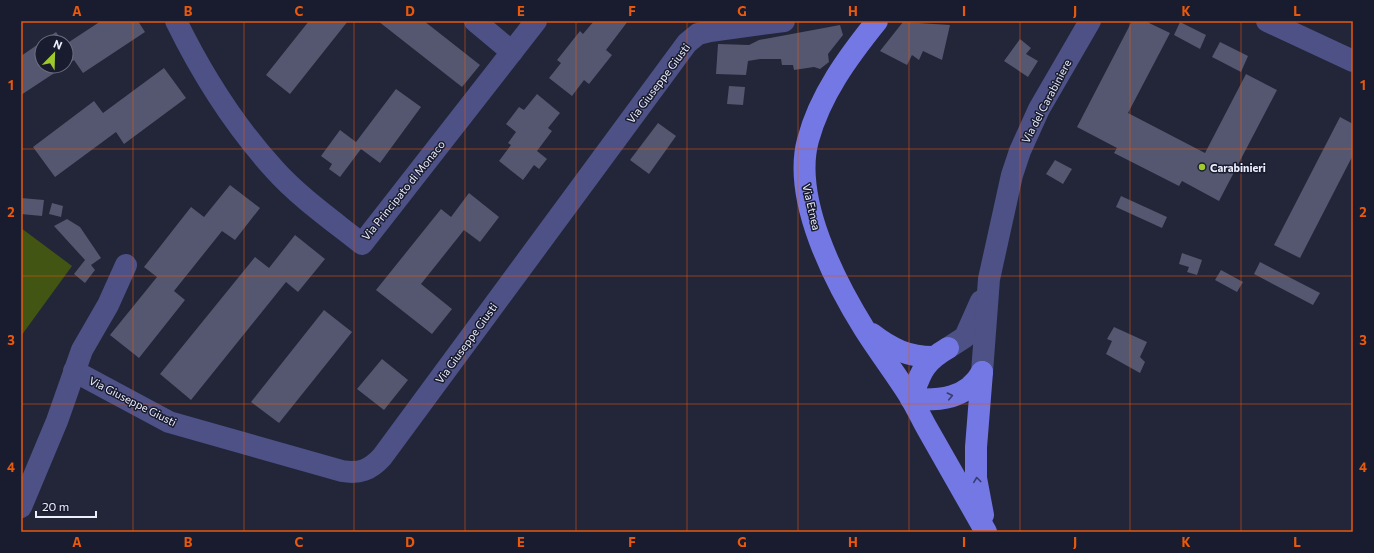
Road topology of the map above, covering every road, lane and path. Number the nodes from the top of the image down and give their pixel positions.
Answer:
1 (176, 21) edge
2 (474, 21) edge
3 (536, 21) edge
4 (784, 21) edge
5 (877, 21) edge
6 (1090, 21) edge
7 (1267, 21) edge
8 (512, 52) junction
9 (1353, 61) edge
10 (126, 265) dead end
11 (989, 279) junction
12 (864, 329) junction
13 (941, 352) junction
14 (74, 371) junction
15 (982, 372) junction
16 (911, 399) junction
17 (21, 507) edge
18 (987, 532) edge

1 - 8 street, Via Principato di Monaco
2 - 8 street
3 - 8 street, Via Principato di Monaco
4 - 14 street, Via Giuseppe Giusti
5 - 12 main road, Via Etnea
6 - 11 street, Via del Carabiniere
7 - 9 street
10 - 14 street
11 - 13 street
11 - 15 street
12 - 13 main road
12 - 16 main road, Via Etnea
13 - 16 main road
14 - 17 street
16 -> 15 main road
18 -> 15 main road
16 - 18 main road, Via Etnea

